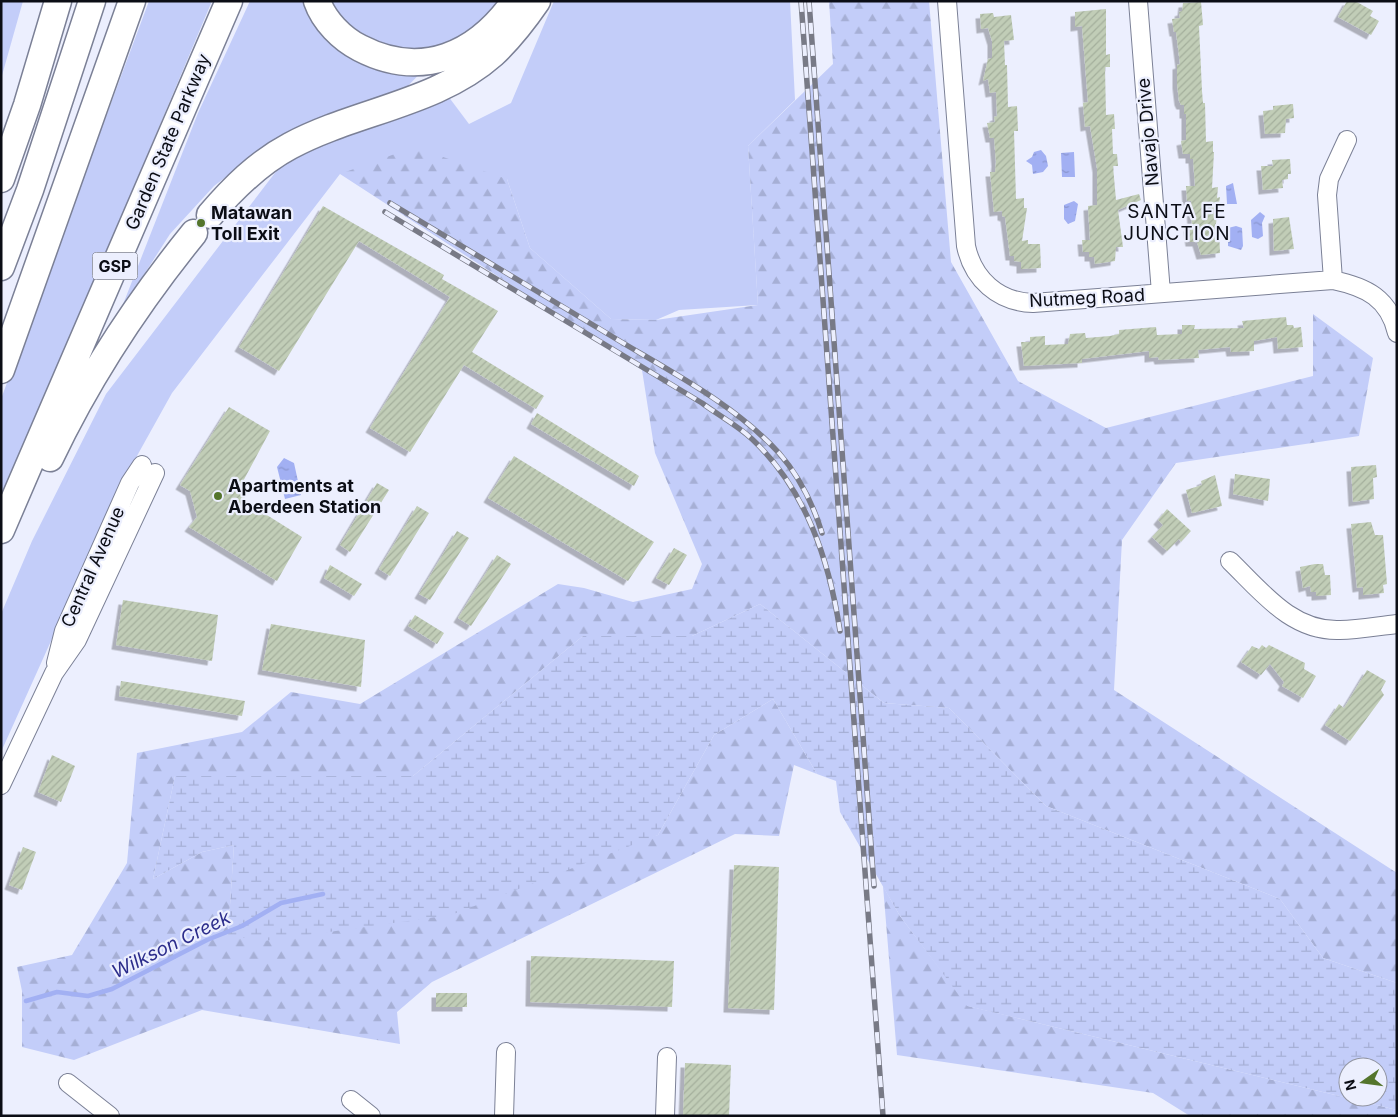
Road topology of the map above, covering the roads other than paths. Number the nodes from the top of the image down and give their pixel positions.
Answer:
1 (58, 1) edge
2 (92, 1) edge
3 (132, 1) edge
4 (229, 1) edge
5 (317, 1) edge
6 (515, 1) edge
7 (537, 1) edge
8 (947, 1) edge
9 (1138, 1) edge
10 (1346, 140) dead end
11 (1, 179) edge
12 (1, 267) edge
13 (1333, 280) junction
14 (1161, 293) junction
15 (1397, 333) edge
16 (1, 370) edge
17 (149, 469) dead end
18 (1, 531) edge
19 (1230, 561) dead end
20 (1397, 624) edge
21 (1, 785) edge
22 (506, 1052) dead end
23 (667, 1057) dead end
24 (68, 1083) dead end
25 (352, 1100) dead end
26 (110, 1116) edge
27 (371, 1116) edge
28 (504, 1116) edge
29 (665, 1116) edge

1 - 11 highway
2 - 12 highway
3 - 16 highway
4 - 18 highway, Garden State Parkway / GSP
5 - 6 highway
7 - 18 highway
8 - 14 street, Nutmeg Road
9 - 14 street, Navajo Drive
10 - 13 street
13 - 14 street, Nutmeg Road
13 - 15 street, Nutmeg Road
17 - 21 street, Central Avenue
19 - 20 street
22 - 28 street
23 - 29 street
24 - 26 street
25 - 27 street

